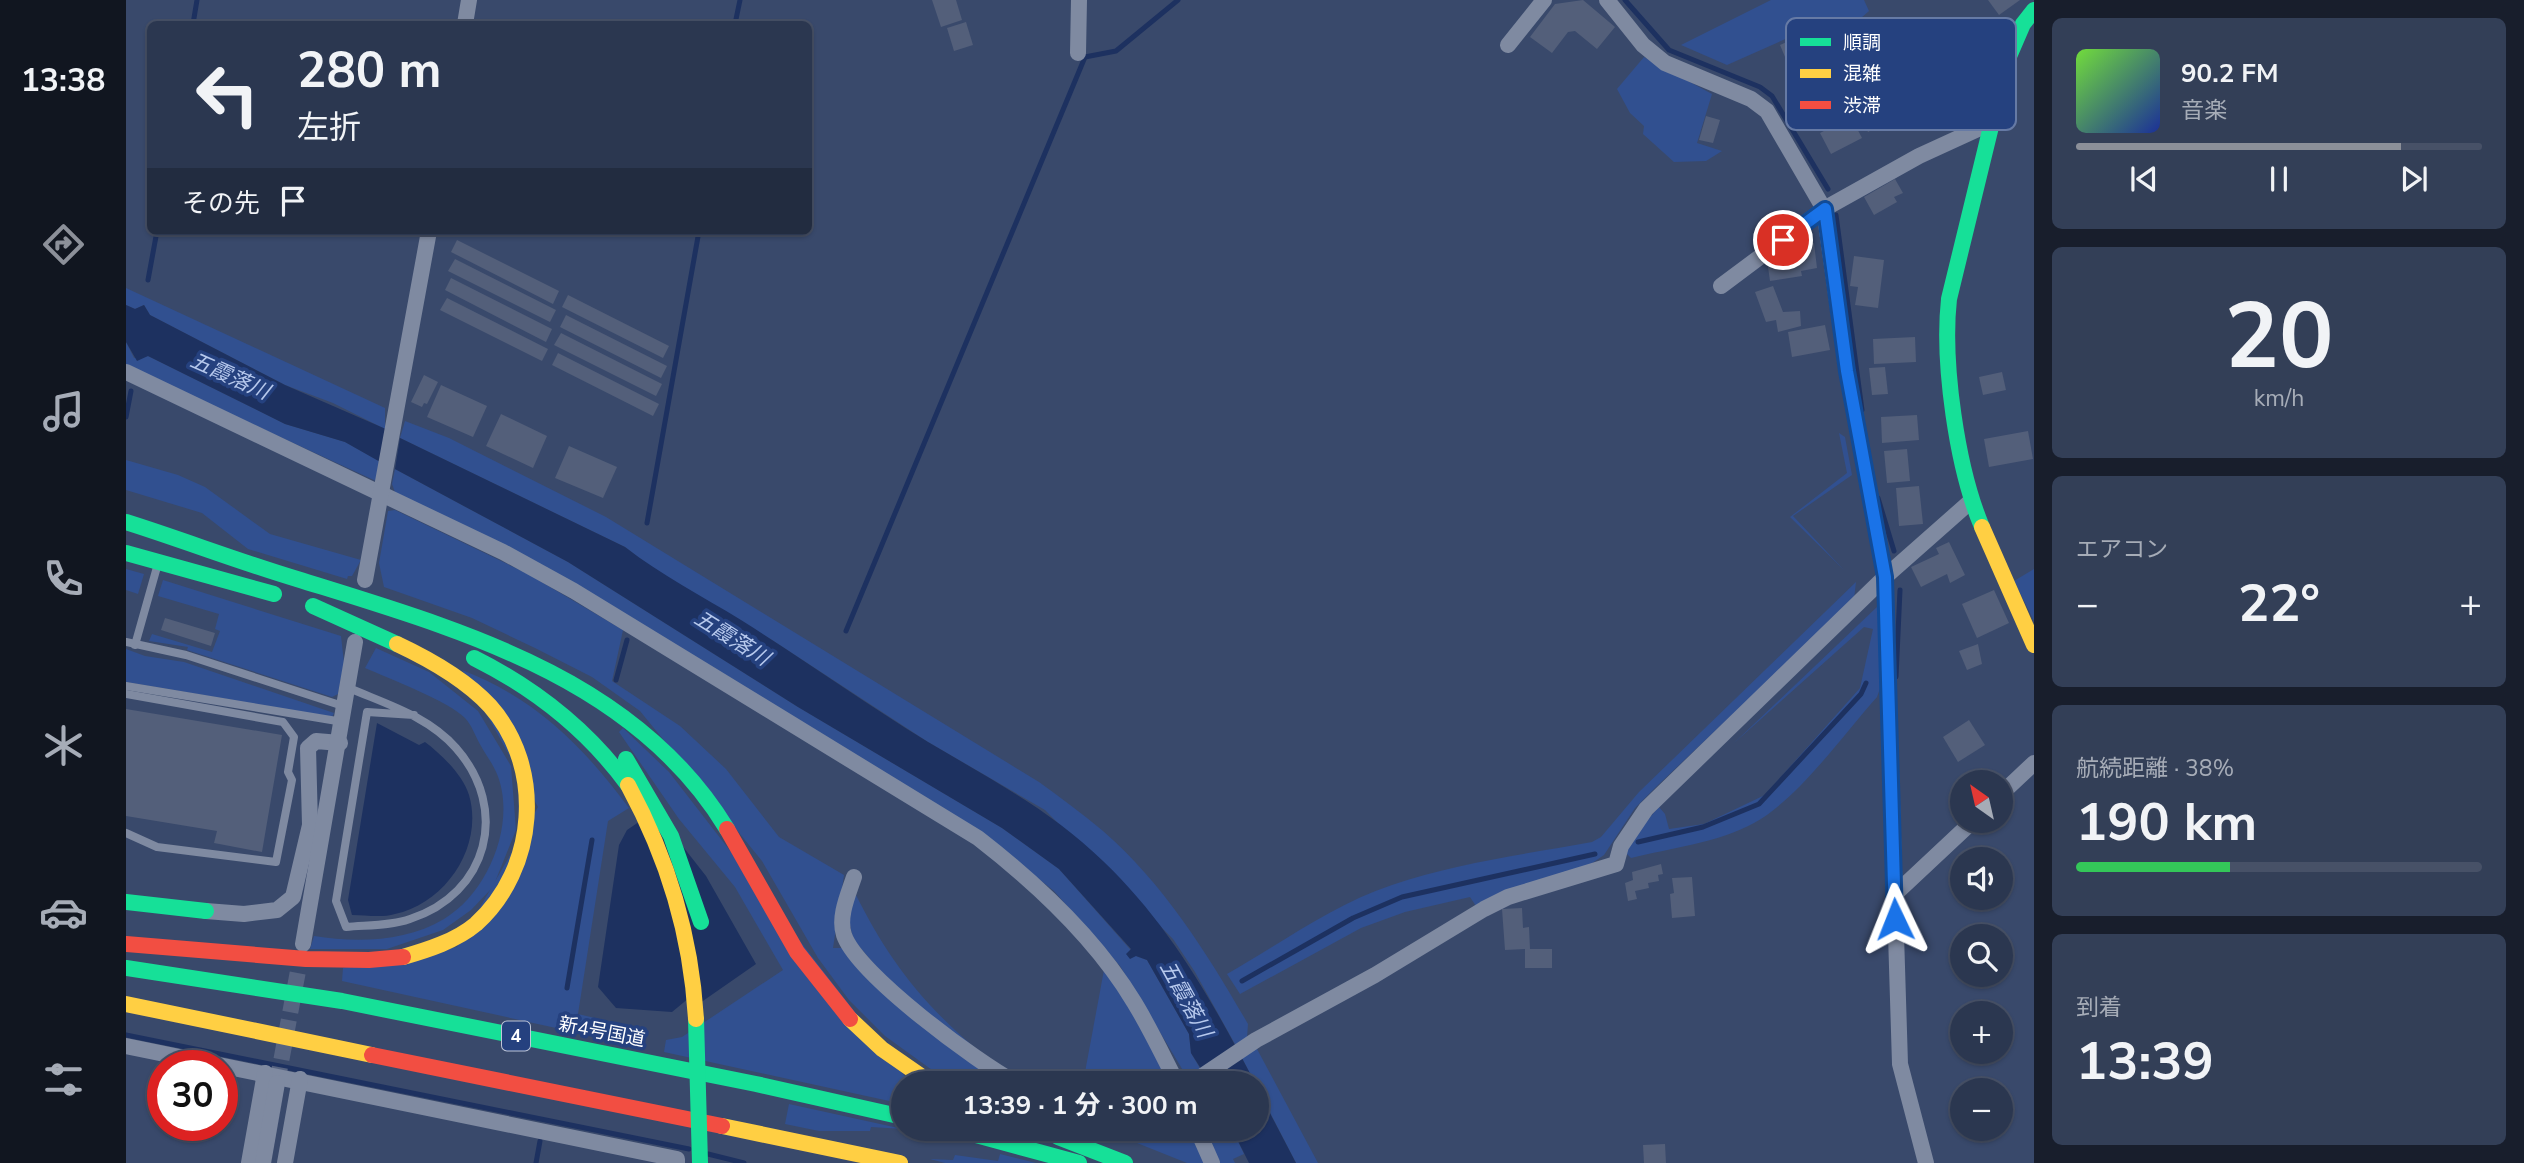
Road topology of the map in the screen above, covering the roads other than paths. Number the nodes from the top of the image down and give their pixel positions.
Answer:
1 (469, 0) edge
2 (1079, 0) edge
3 (1544, 0) edge
4 (1607, 0) edge
5 (2034, 10) edge
6 (466, 21) edge
7 (2016, 40) edge
8 (1508, 45) dead end
9 (1079, 53) dead end
10 (1976, 130) edge
11 (1989, 130) edge
12 (1825, 209) junction
13 (428, 235) edge
14 (1721, 286) dead end
15 (126, 372) edge
16 (384, 488) junction
17 (1971, 501) junction
18 (126, 522) edge
19 (126, 553) edge
20 (158, 563) junction
21 (1885, 577) junction
22 (365, 580) dead end
23 (300, 602) junction
24 (428, 640) dead end
25 (355, 642) dead end
26 (478, 642) junction
27 (131, 644) edge
28 (2034, 645) edge
29 (461, 652) dead end
30 (126, 686) edge
31 (349, 688) junction
32 (126, 694) edge
33 (345, 714) junction
34 (414, 715) junction
35 (340, 743) junction
36 (2034, 763) edge
37 (634, 781) junction
38 (2013, 783) edge
39 (126, 833) edge
40 (1960, 833) edge
41 (854, 877) dead end
42 (1894, 895) junction
43 (126, 902) edge
44 (206, 912) joint
45 (703, 934) dead end
46 (126, 943) edge
47 (303, 944) tunnel mouth
48 (126, 968) edge
49 (711, 999) dead end
50 (126, 1004) edge
51 (126, 1046) edge
52 (443, 1070) junction
53 (914, 1071) edge
54 (998, 1071) edge
55 (1171, 1071) edge
56 (1210, 1071) edge
57 (271, 1078) junction
58 (300, 1079) junction
59 (891, 1114) edge
60 (998, 1141) edge
61 (1068, 1141) edge
62 (1202, 1141) edge
63 (249, 1163) edge
64 (263, 1163) edge
65 (285, 1163) edge
66 (677, 1163) edge
67 (700, 1163) edge
68 (715, 1163) edge
69 (821, 1163) edge
70 (900, 1163) edge
71 (1079, 1163) edge
72 (1125, 1163) edge
73 (1212, 1163) edge
74 (1926, 1163) edge

1 - 6 street
2 - 9 street
3 - 8 street
4 - 12 street
5 - 7 main road
10 - 12 street
11 - 17 main road
12 - 14 street
12 - 21 street
13 - 16 street
15 - 16 street
16 - 22 street
16 - 55 street
17 - 21 street
17 - 28 main road
18 - 26 main road
19 - 20 main road
20 - 23 main road
20 - 27 lane
21 - 42 street
21 - 56 street
23 - 24 main road
23 - 46 main road
25 - 31 street
26 - 37 main road
26 - 53 main road
27 - 33 lane
29 - 37 main road
30 - 33 lane
31 - 33 street
31 - 34 lane
32 - 39 lane
33 - 35 street
34 - 34 lane
35 - 44 street
35 - 47 street
36 - 38 street
37 - 45 main road
37 - 67 main road, bridge
40 - 42 street
41 - 54 street
42 - 74 street
43 - 44 main road
48 - 59 main road, 新4号国道 / 4
49 - 68 main road
50 - 52 main road
51 - 57 street
52 - 69 main road
52 - 70 main road
57 - 58 street
57 - 63 street
57 - 64 street
58 - 65 street
58 - 66 street
60 - 71 main road
61 - 72 main road
62 - 73 street

